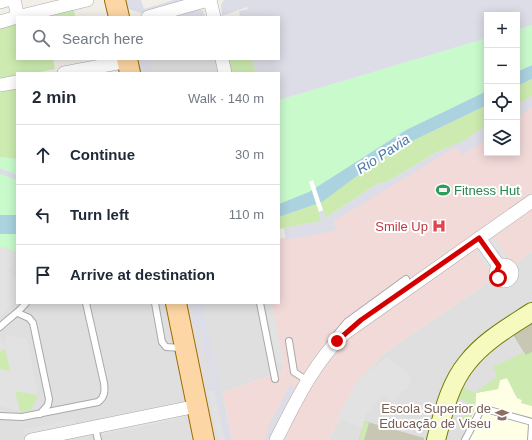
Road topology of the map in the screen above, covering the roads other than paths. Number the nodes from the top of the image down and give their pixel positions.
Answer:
1 (7, 0) edge
2 (14, 0) edge
3 (87, 0) edge
4 (115, 0) edge
5 (209, 0) edge
6 (0, 2) edge
7 (18, 16) edge
8 (22, 16) edge
9 (119, 16) edge
10 (152, 16) edge
11 (214, 16) edge
12 (16, 18) edge
13 (0, 22) edge
14 (222, 60) edge
15 (129, 64) edge
16 (71, 72) edge
17 (225, 72) edge
18 (16, 82) edge
19 (0, 85) edge
20 (532, 201) edge
21 (479, 238) junction
22 (499, 266) dead end
23 (406, 279) dead end
24 (25, 304) edge
25 (86, 304) edge
26 (155, 304) edge
27 (176, 304) edge
28 (187, 304) edge
29 (260, 304) edge
30 (532, 312) edge
31 (18, 314) junction
32 (0, 327) edge
33 (289, 341) dead end
34 (185, 349) junction
35 (321, 360) junction
36 (275, 379) dead end
37 (308, 381) junction
38 (196, 406) junction
39 (40, 414) junction
40 (0, 416) edge
41 (532, 422) edge
42 (532, 425) edge
43 (95, 426) junction
44 (31, 440) edge
45 (98, 440) edge
46 (204, 440) edge
47 (210, 440) edge
48 (214, 440) edge
49 (276, 440) edge
50 (436, 440) edge
51 (466, 440) edge
52 (531, 440) edge

1 - 6 street
2 - 7 street
3 - 8 street
4 - 9 main road
5 - 10 street
5 - 11 street
12 - 13 street
14 - 17 street
15 - 16 street
18 - 19 street
20 - 21 street
21 - 22 street
21 - 35 street
23 - 35 lane
24 - 31 lane
25 - 39 lane
26 - 34 lane
27 - 34 main road
28 - 48 main road
29 - 36 lane
30 - 50 street
31 - 32 lane
31 - 39 lane
33 - 37 lane
34 - 38 main road
35 - 37 street
37 - 49 street
38 - 43 street
38 - 46 main road
38 - 47 main road
39 - 40 lane
41 - 51 lane
42 - 52 lane
43 - 44 street
43 - 45 lane

